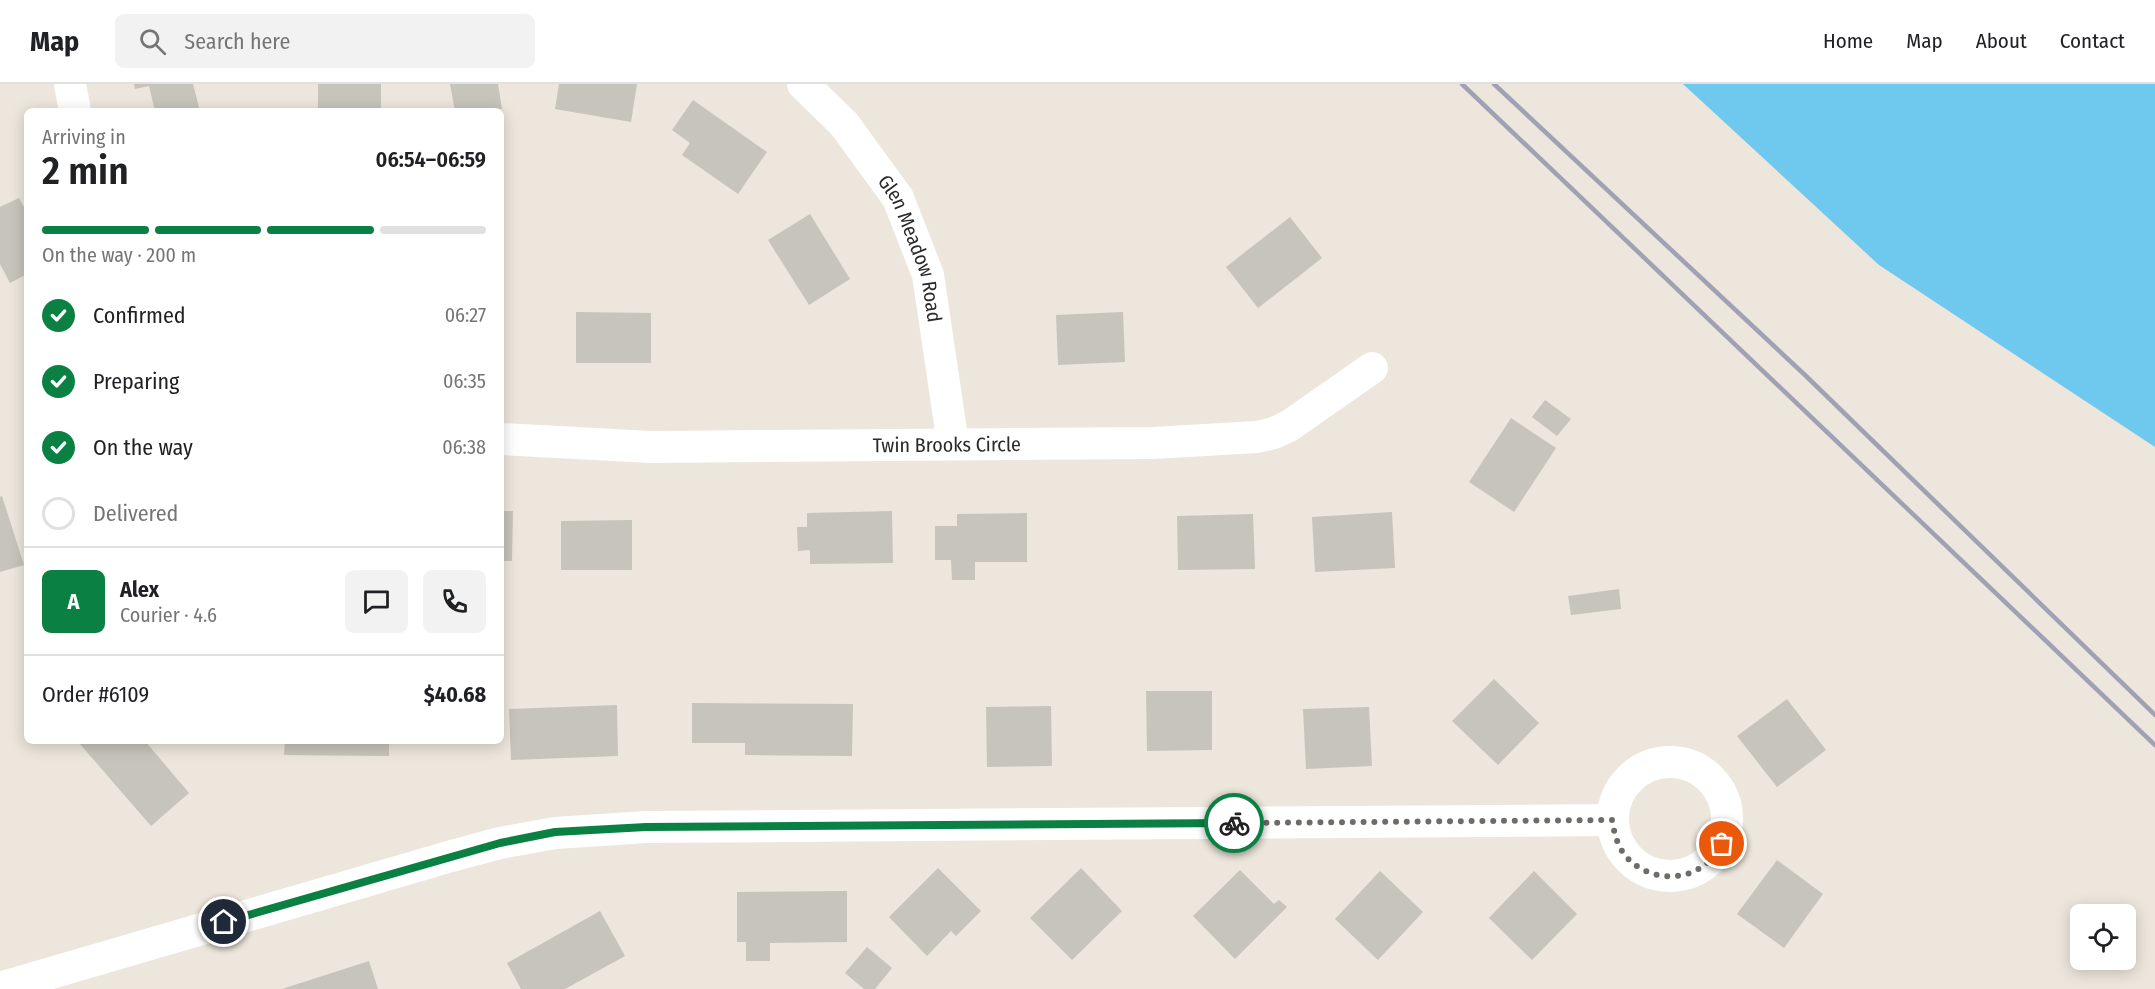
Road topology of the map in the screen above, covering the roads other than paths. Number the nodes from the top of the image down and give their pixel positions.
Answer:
1 (70, 84) edge
2 (803, 84) edge
3 (74, 108) edge
4 (1372, 369) dead end
5 (504, 439) edge
6 (953, 444) junction
7 (1612, 820) dead end
8 (0, 988) edge

1 - 3 street
2 - 6 street, Glen Meadow Road
4 - 6 street, Twin Brooks Circle
5 - 6 street, Twin Brooks Circle
7 - 8 street

